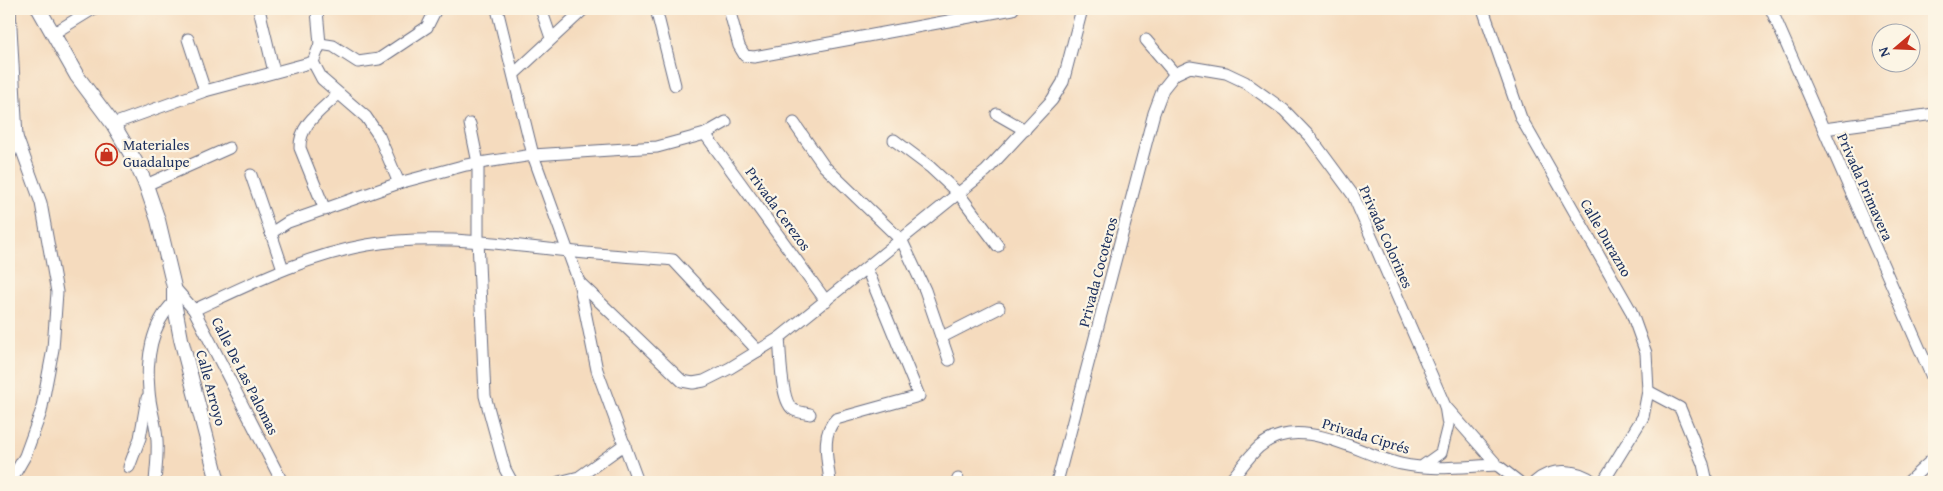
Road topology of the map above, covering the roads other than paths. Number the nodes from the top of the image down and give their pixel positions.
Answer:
1 (10, 9) edge
2 (39, 9) edge
3 (94, 9) edge
4 (259, 9) edge
5 (436, 9) edge
6 (496, 9) edge
7 (541, 9) edge
8 (584, 9) edge
9 (656, 9) edge
10 (729, 9) edge
11 (1013, 9) edge
12 (1082, 9) edge
13 (1483, 9) edge
14 (1771, 9) edge
15 (317, 11) dead end
16 (54, 33) junction
17 (551, 38) junction
18 (188, 39) dead end
19 (1146, 40) dead end
20 (320, 44) junction
21 (313, 62) junction
22 (274, 72) junction
23 (515, 74) junction
24 (1175, 74) junction
25 (675, 85) dead end
26 (205, 91) junction
27 (338, 94) junction
28 (997, 114) dead end
29 (1934, 114) edge
30 (726, 122) dead end
31 (794, 123) dead end
32 (113, 124) junction
33 (470, 124) dead end
34 (1824, 129) junction
35 (1025, 130) junction
36 (705, 134) junction
37 (17, 137) junction
38 (894, 140) dead end
39 (229, 148) dead end
40 (533, 155) junction
41 (9, 158) edge
42 (478, 163) junction
43 (251, 175) dead end
44 (399, 183) junction
45 (146, 185) junction
46 (958, 194) junction
47 (325, 210) junction
48 (271, 233) junction
49 (478, 240) junction
50 (902, 240) junction
51 (998, 246) dead end
52 (569, 252) junction
53 (282, 269) junction
54 (867, 269) junction
55 (578, 282) junction
56 (174, 287) junction
57 (826, 301) junction
58 (174, 302) junction
59 (999, 308) dead end
60 (194, 310) junction
61 (942, 337) junction
62 (779, 338) junction
63 (758, 351) junction
64 (949, 360) dead end
65 (1932, 377) dead end
66 (149, 391) junction
67 (1648, 391) junction
68 (1445, 406) junction
69 (810, 414) dead end
70 (625, 444) junction
71 (1934, 458) edge
72 (1497, 465) junction
73 (1423, 466) junction
74 (129, 467) dead end
75 (10, 482) edge
76 (155, 482) edge
77 (218, 482) edge
78 (282, 482) edge
79 (512, 482) edge
80 (559, 482) edge
81 (638, 482) edge
82 (830, 482) edge
83 (1058, 482) edge
84 (1229, 482) edge
85 (1519, 482) edge
86 (1535, 482) edge
87 (1594, 482) edge
88 (1604, 482) edge
89 (1707, 482) edge
90 (1908, 482) edge

1 - 37 street
2 - 16 street, Calle Arroyo
3 - 16 street
4 - 22 street
5 - 20 street
6 - 23 street
7 - 17 street
8 - 17 street
9 - 25 street
10 - 11 street
12 - 35 street
13 - 67 street, Calle Durazno
14 - 34 street, Privada Primavera
15 - 20 street
16 - 32 street, Calle Arroyo
17 - 23 street
18 - 26 street
19 - 24 street
20 - 21 street
21 - 22 street
21 - 27 street
22 - 26 street
23 - 40 street
24 - 68 street, Privada Colorines
24 - 83 street, Privada Cocoteros
26 - 32 street
27 - 44 street
27 - 47 street
28 - 35 street
29 - 34 street
30 - 36 street
31 - 50 street
32 - 45 street, Calle Arroyo
33 - 42 street
34 - 65 street, Privada Primavera
35 - 46 street
36 - 40 street
36 - 57 street, Privada Cerezos
37 - 41 street
37 - 75 street
38 - 46 street
39 - 45 street
40 - 42 street
40 - 52 street
42 - 44 street
42 - 49 street
43 - 48 street
44 - 47 street
45 - 56 street, Calle Arroyo
46 - 50 street
46 - 51 street
47 - 48 street
48 - 53 street
49 - 52 street
49 - 53 street
49 - 79 street
50 - 54 street
50 - 61 street
52 - 55 street
52 - 63 street
53 - 60 street
54 - 57 street
54 - 82 street
55 - 63 street
55 - 70 street
56 - 58 street, Calle Arroyo
56 - 60 street, Calle De Las Palomas
57 - 62 street
58 - 66 street
58 - 77 street, Calle Arroyo
59 - 61 street
60 - 78 street, Calle De Las Palomas
61 - 64 street
62 - 63 street
62 - 69 street
66 - 74 street
66 - 76 street
67 - 88 street, Calle Durazno
67 - 89 street
68 - 72 street, Privada Colorines
68 - 73 street, Privada Ciprés
70 - 80 street
70 - 81 street
71 - 90 street
72 - 73 street, Privada Ciprés
72 - 85 street, Privada Colorines
73 - 84 street, Privada Ciprés
86 - 87 street

